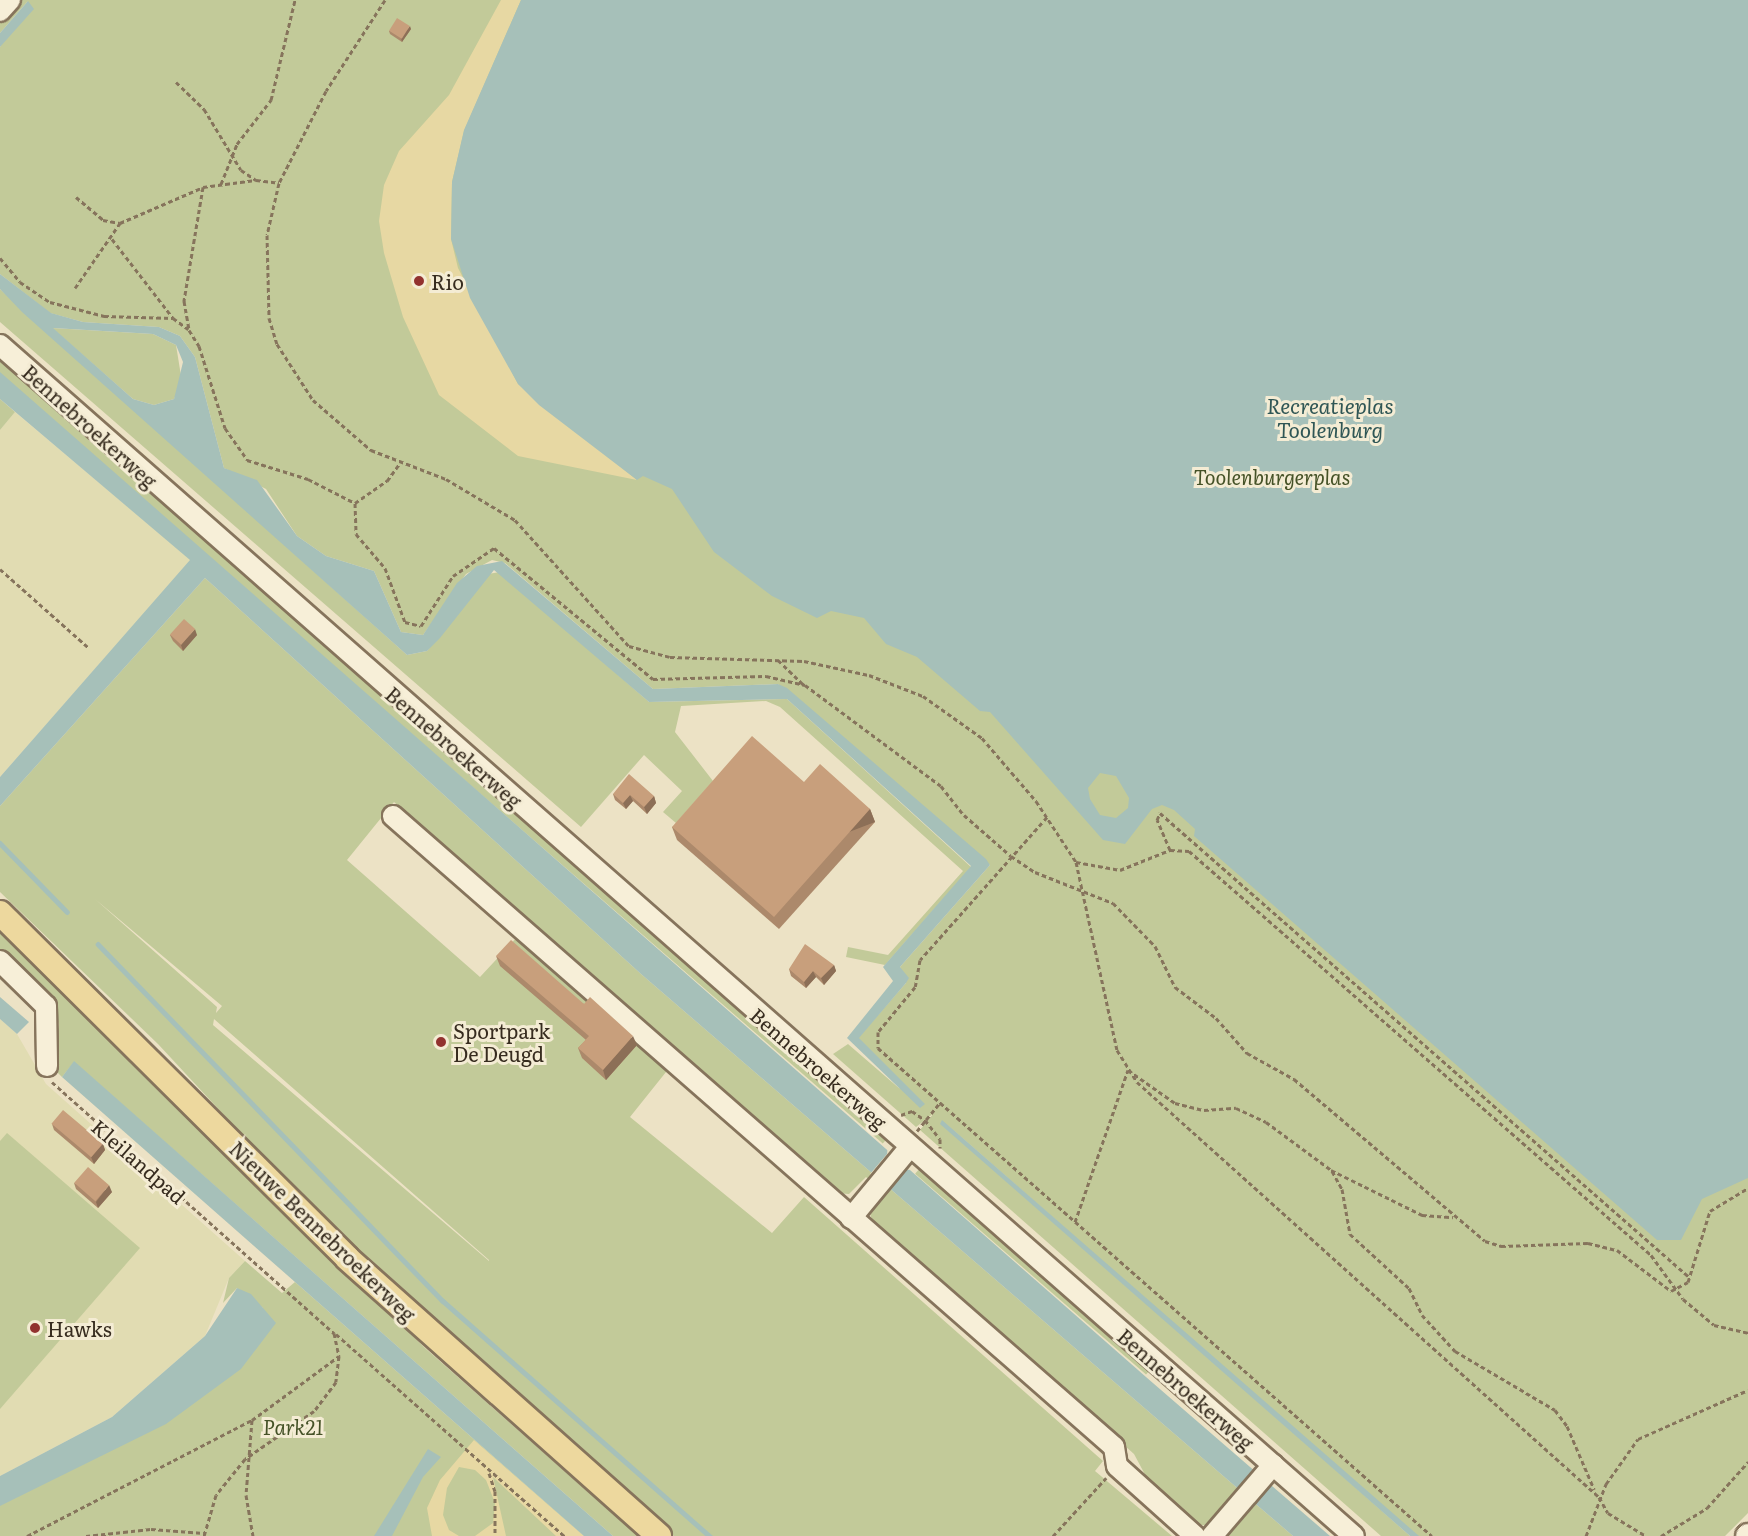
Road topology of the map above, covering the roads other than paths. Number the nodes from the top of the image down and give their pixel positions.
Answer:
1 (10, 0) edge
2 (0, 11) edge
3 (0, 345) edge
4 (393, 816) dead end
5 (0, 913) edge
6 (0, 961) edge
7 (46, 1066) road end
8 (910, 1145) junction
9 (850, 1218) junction
10 (1268, 1468) junction
11 (659, 1536) edge
12 (1195, 1536) edge
13 (1212, 1536) edge
14 (1354, 1536) edge

1 - 2 street
3 - 8 street, Bennebroekerweg
4 - 9 street
5 - 11 main road, Nieuwe Bennebroekerweg
6 - 7 street
8 - 9 street
8 - 10 street, Bennebroekerweg
9 - 12 street
10 - 13 street
10 - 14 street, Bennebroekerweg

